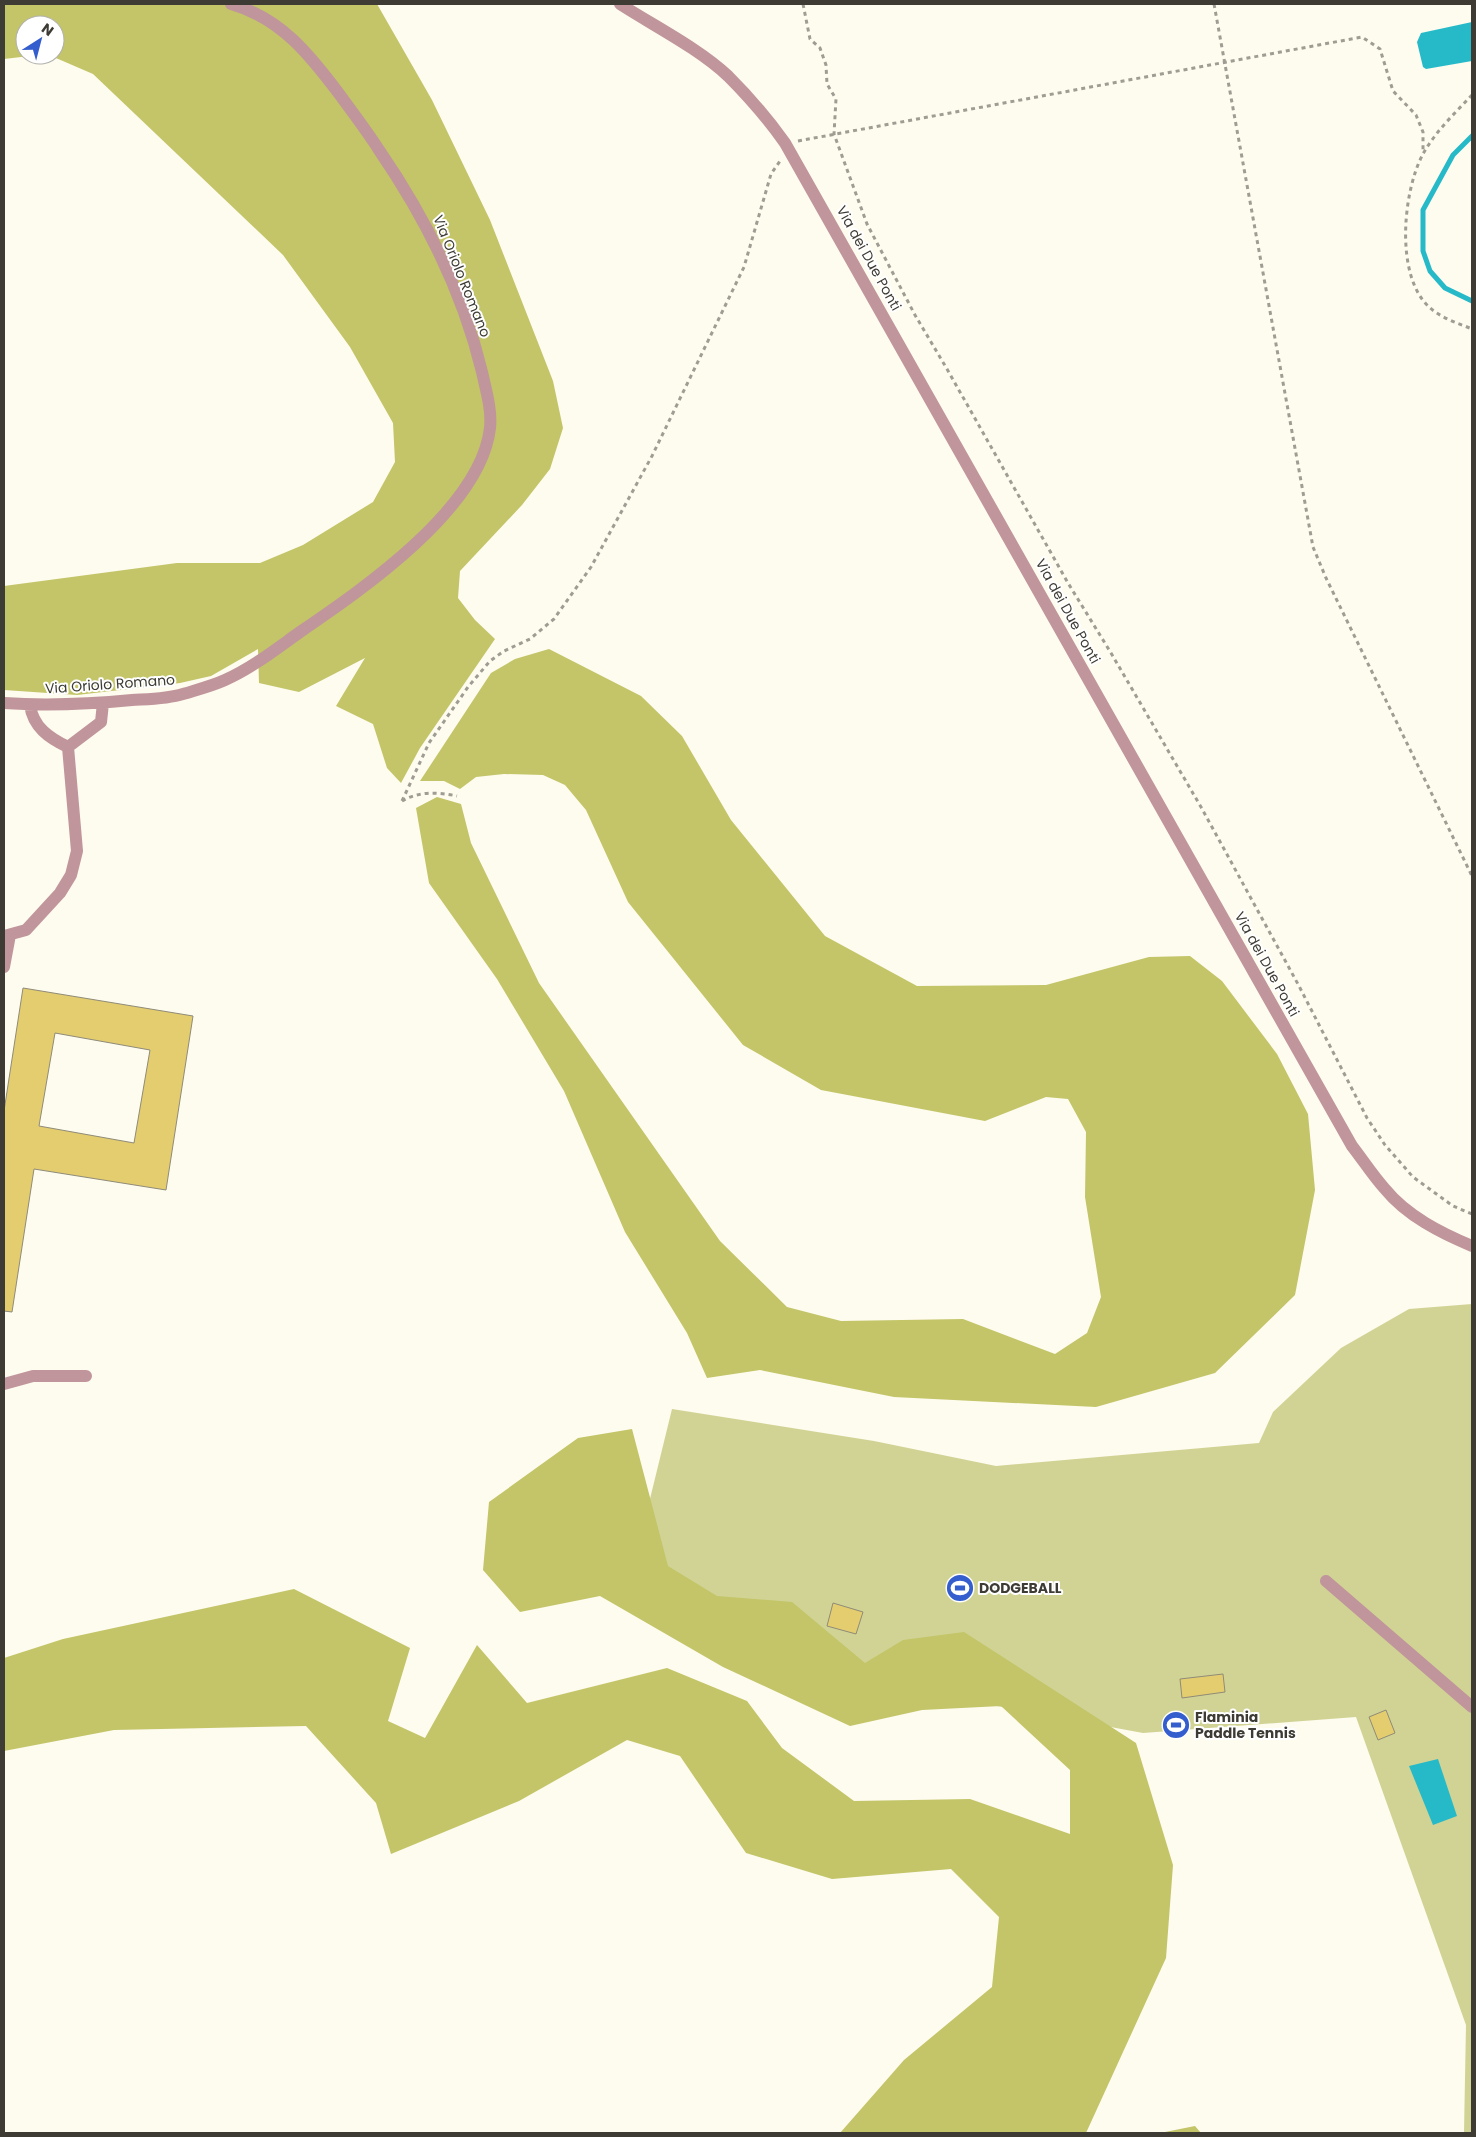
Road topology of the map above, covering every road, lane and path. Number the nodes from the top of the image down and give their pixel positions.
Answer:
1 (231, 4) edge
2 (620, 4) edge
3 (803, 4) edge
4 (1214, 4) edge
5 (1226, 62) junction
6 (1472, 95) edge
7 (834, 134) junction
8 (785, 143) junction
9 (1424, 153) junction
10 (792, 154) junction
11 (1472, 329) edge
12 (4, 703) edge
13 (103, 703) junction
14 (30, 705) junction
15 (68, 747) junction
16 (457, 796) dead end
17 (1472, 876) edge
18 (7, 935) edge
19 (4, 967) edge
20 (1472, 1214) edge
21 (1472, 1246) edge
22 (86, 1376) dead end
23 (4, 1384) edge
24 (1326, 1581) dead end
25 (1472, 1707) edge

1 - 13 street, Via Oriolo Romano
2 - 8 street, Via dei Due Ponti
3 - 7 path
4 - 5 path
5 - 7 path
5 - 9 path
5 - 17 path
6 - 9 path
7 - 8 path
7 - 20 path
8 - 10 street, Via dei Due Ponti
9 - 11 path
10 - 16 path
10 - 21 street, Via dei Due Ponti
12 - 14 street, Via Oriolo Romano
13 - 14 street, Via Oriolo Romano
13 - 15 street
14 - 15 street
15 - 18 street
18 - 19 street
22 - 23 street
24 - 25 street

